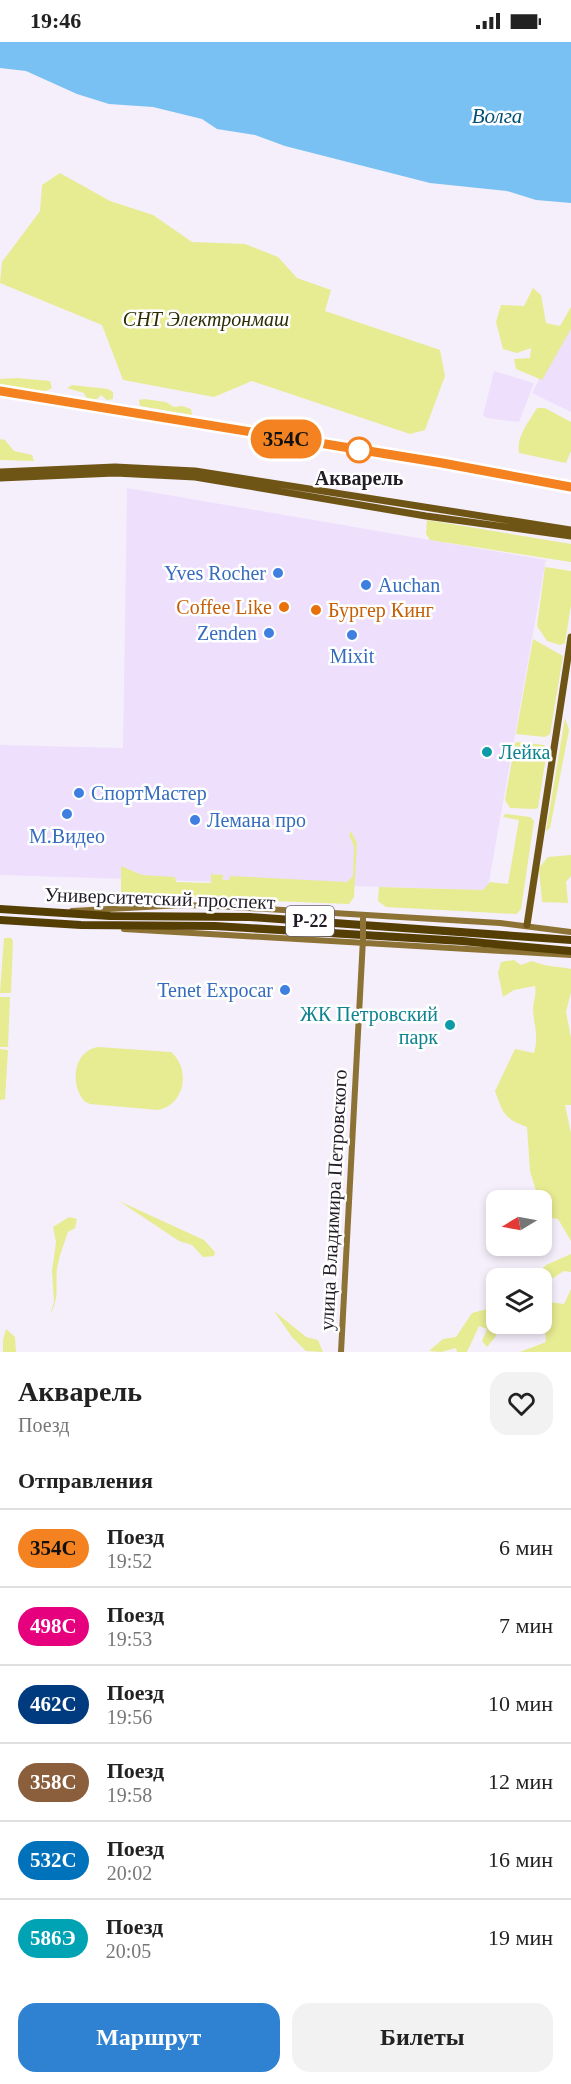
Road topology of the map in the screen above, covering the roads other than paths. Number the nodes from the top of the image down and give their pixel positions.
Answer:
1 (0, 472) edge
2 (0, 478) edge
3 (571, 530) edge
4 (571, 536) edge
5 (571, 637) edge
6 (0, 909) edge
7 (50, 912) junction
8 (363, 917) junction
9 (0, 920) edge
10 (81, 925) junction
11 (527, 926) junction
12 (571, 932) edge
13 (526, 936) junction
14 (571, 940) edge
15 (362, 941) junction
16 (534, 948) junction
17 (571, 953) edge
18 (341, 1352) edge

1 - 3 main road
2 - 4 main road
5 - 11 main road
6 - 7 highway, Университетский проспект / Р-22
7 - 8 street, Университетский проспект
7 - 13 highway, Университетский проспект / Р-22
8 - 11 street, Университетский проспект
8 - 15 street, улица Владимира Петровского, bridge
9 - 10 highway, Университетский проспект / Р-22
10 - 15 street, Университетский проспект / Р-22
10 - 16 highway, Университетский проспект / Р-22
11 - 12 street, Университетский проспект
11 - 13 street
13 - 14 highway, Университетский проспект / Р-22
13 - 16 street
15 - 17 street, Университетский проспект / Р-22
15 - 18 street, улица Владимира Петровского
16 - 17 highway, Университетский проспект / Р-22

